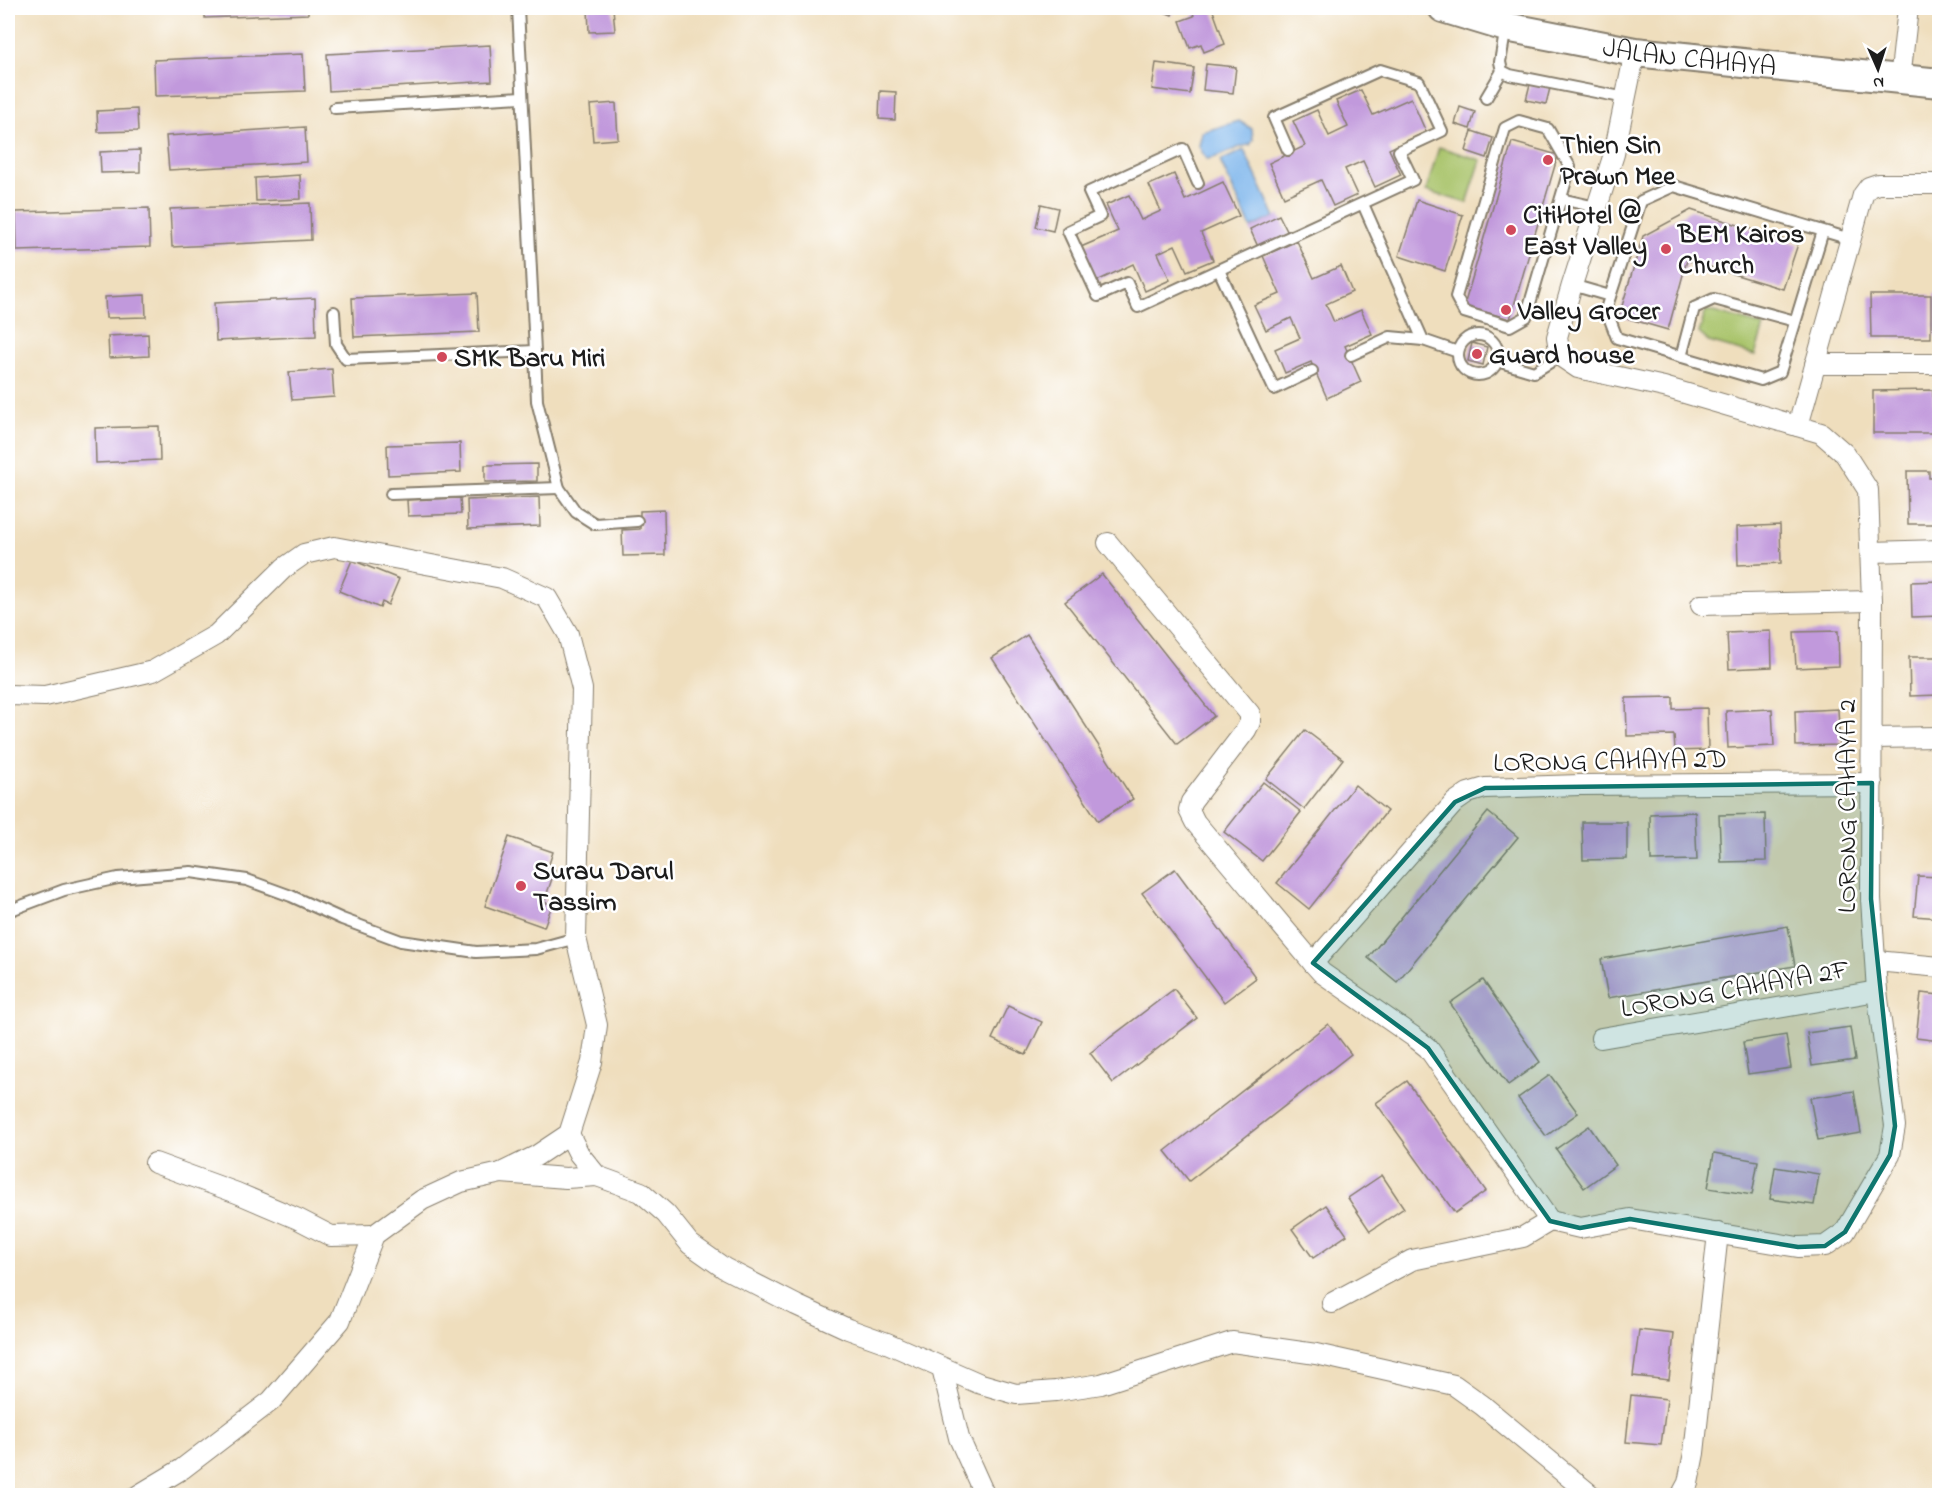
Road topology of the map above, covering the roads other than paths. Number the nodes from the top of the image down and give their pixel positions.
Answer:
1 (518, 8) edge
2 (1443, 8) edge
3 (1908, 8) edge
4 (1506, 27) junction
5 (1635, 52) junction
6 (1502, 71) junction
7 (1900, 80) junction
8 (1940, 83) edge
9 (522, 97) junction
10 (1486, 98) dead end
11 (1626, 98) junction
12 (335, 108) dead end
13 (1288, 150) dead end
14 (1198, 183) dead end
15 (1940, 184) edge
16 (1561, 199) junction
17 (1363, 204) junction
18 (1596, 207) junction
19 (1822, 231) junction
20 (1850, 239) junction
21 (1219, 270) junction
22 (1572, 285) junction
23 (1610, 296) junction
24 (334, 312) dead end
25 (1795, 321) junction
26 (1423, 340) junction
27 (535, 351) junction
28 (1458, 352) junction
29 (1351, 355) dead end
30 (1560, 356) junction
31 (1681, 357) junction
32 (1497, 361) junction
33 (1815, 364) junction
34 (1940, 364) edge
35 (1312, 371) dead end
36 (1798, 426) junction
37 (559, 488) junction
38 (391, 494) dead end
39 (637, 521) dead end
40 (1108, 543) dead end
41 (1940, 550) edge
42 (1872, 552) junction
43 (1872, 601) junction
44 (1701, 605) dead end
45 (8, 695) edge
46 (1940, 737) edge
47 (1873, 738) junction
48 (1872, 783) junction
49 (8, 912) edge
50 (576, 938) junction
51 (1876, 961) junction
52 (1312, 963) junction
53 (1940, 967) edge
54 (1877, 991) junction
55 (1601, 1038) dead end
56 (569, 1134) junction
57 (154, 1163) dead end
58 (501, 1173) junction
59 (597, 1176) junction
60 (1550, 1221) junction
61 (1718, 1233) junction
62 (374, 1235) junction
63 (1332, 1303) dead end
64 (942, 1368) junction
65 (137, 1496) edge
66 (985, 1496) edge
67 (1592, 1496) edge
68 (1681, 1496) edge

1 - 9 lane
2 - 4 street, JALAN CAHAYA
3 - 7 street
4 - 5 street, JALAN CAHAYA
4 - 6 lane
5 - 7 street, JALAN CAHAYA
5 - 11 street
6 - 10 lane
6 - 11 lane
7 - 8 street, JALAN CAHAYA
9 - 12 lane
9 - 27 lane
11 - 18 street
13 - 17 lane
14 - 21 lane
15 - 20 street
16 - 16 lane
16 - 18 lane
17 - 21 lane
17 - 26 lane
18 - 22 street
19 - 20 lane
19 - 23 lane
19 - 25 lane
20 - 33 street
21 - 35 lane
22 - 23 lane
22 - 30 street
23 - 31 lane
24 - 27 lane
25 - 31 lane
25 - 31 lane
26 - 28 lane
26 - 29 lane
27 - 37 lane
28 - 32 lane
28 - 32 lane
30 - 32 lane
30 - 36 street, LORONG CAHAYA 2
33 - 34 street
33 - 36 street
36 - 42 street, LORONG CAHAYA 2
37 - 38 lane
37 - 39 lane
40 - 52 street
41 - 42 street
42 - 43 street, LORONG CAHAYA 2
43 - 44 street
43 - 47 street, LORONG CAHAYA 2
45 - 50 street
46 - 47 street
47 - 48 street, LORONG CAHAYA 2
48 - 51 street, LORONG CAHAYA 2
48 - 52 street, LORONG CAHAYA 2D
49 - 50 lane
50 - 56 street
51 - 53 street
51 - 54 street, LORONG CAHAYA 2
52 - 60 street
54 - 55 street, LORONG CAHAYA 2F
54 - 61 street, LORONG CAHAYA 2
56 - 58 street
56 - 59 street
57 - 62 street
58 - 59 street
58 - 62 street
59 - 64 street
60 - 61 street, LORONG CAHAYA 2
60 - 63 street
61 - 68 street
62 - 65 street
64 - 66 street
64 - 67 street

